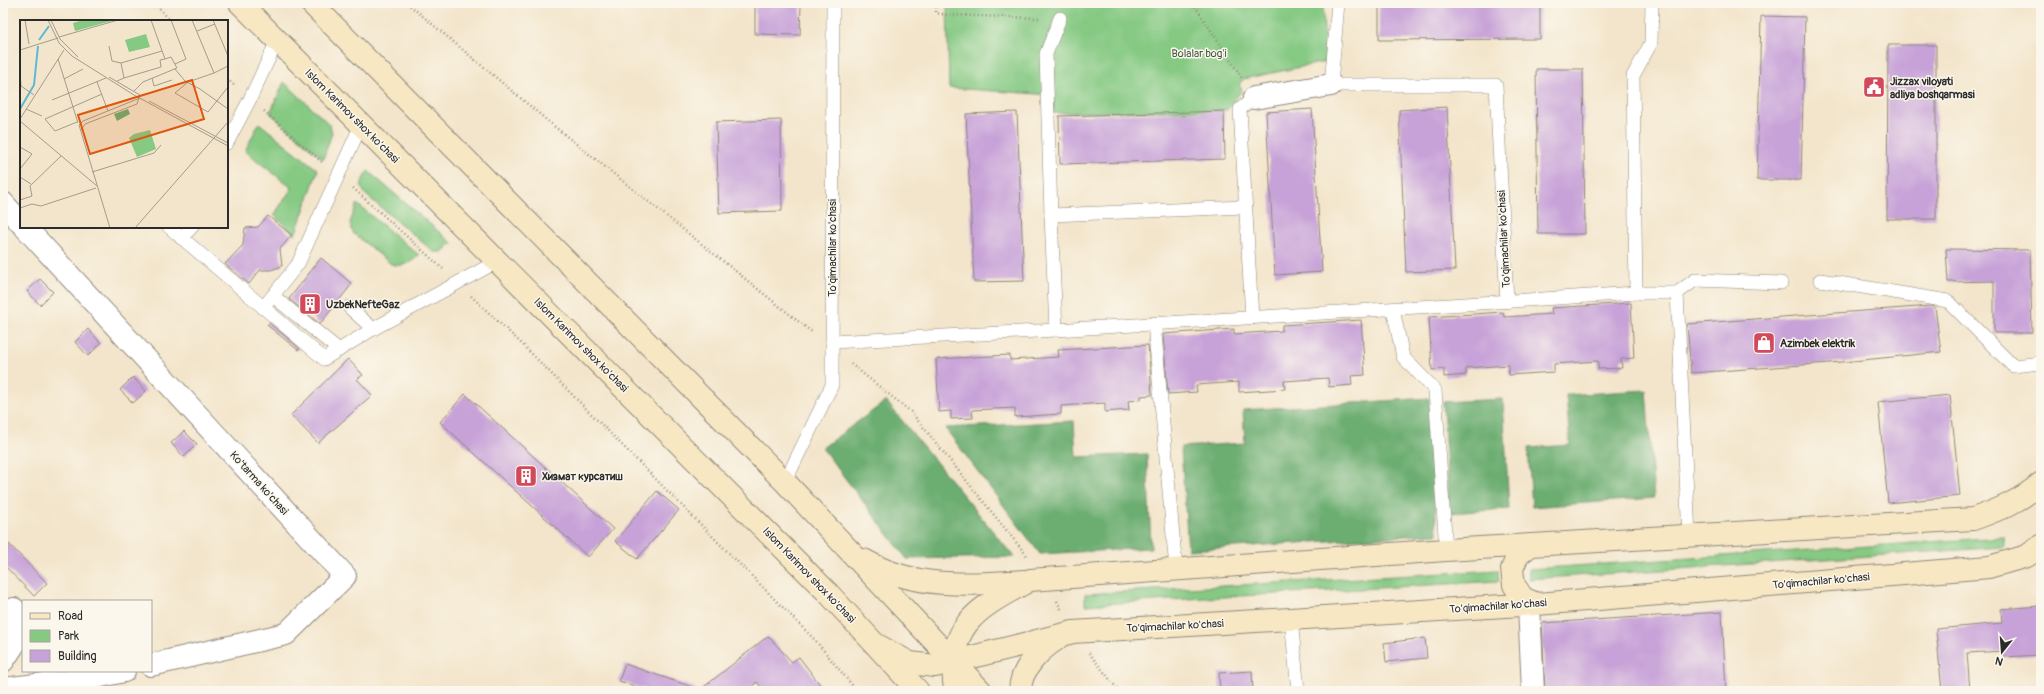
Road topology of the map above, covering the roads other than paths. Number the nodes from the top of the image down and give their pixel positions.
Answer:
1 (240, 3) edge
2 (310, 3) edge
3 (833, 3) edge
4 (1338, 3) edge
5 (1652, 3) edge
6 (1060, 18) road end
7 (277, 41) junction
8 (1331, 85) junction
9 (1254, 98) joint
10 (361, 125) junction
11 (228, 141) edge
12 (3, 203) edge
13 (1245, 207) junction
14 (1051, 215) junction
15 (20, 222) edge
16 (26, 228) edge
17 (170, 228) edge
18 (191, 228) edge
19 (181, 238) junction
20 (498, 261) junction
21 (1820, 280) dead end
22 (1781, 283) dead end
23 (1636, 293) junction
24 (1677, 293) junction
25 (273, 296) junction
26 (1507, 302) junction
27 (349, 307) dead end
28 (264, 308) junction
29 (1393, 309) junction
30 (1252, 318) junction
31 (1154, 323) junction
32 (373, 329) junction
33 (1056, 330) junction
34 (832, 345) junction
35 (339, 350) junction
36 (2041, 362) edge
37 (785, 482) junction
38 (2041, 483) edge
39 (1689, 536) junction
40 (1531, 545) junction
41 (2041, 546) edge
42 (1446, 550) junction
43 (850, 552) junction
44 (1176, 569) junction
45 (1038, 579) junction
46 (1533, 604) junction
47 (13, 609) edge
48 (1291, 619) junction
49 (1072, 632) junction
50 (875, 644) junction
51 (3, 661) edge
52 (953, 662) junction
53 (152, 665) edge
54 (120, 672) edge
55 (90, 680) edge
56 (3, 689) edge
57 (918, 691) edge
58 (955, 691) edge
59 (981, 691) edge
60 (1020, 691) edge
61 (1298, 691) edge
62 (1533, 691) edge

1 - 7 main road, Islom Karimov shox ko'chasi
2 - 37 main road
3 - 34 lane, To'qimachilar ko'chasi
4 - 8 lane
5 - 23 lane
6 - 14 lane
7 - 10 main road, Islom Karimov shox ko'chasi
7 - 11 lane
8 - 9 street, To'qimachilar ko'chasi
8 - 26 lane, To'qimachilar ko'chasi
9 - 13 lane
10 - 20 main road, Islom Karimov shox ko'chasi
10 - 25 lane
12 - 15 street
13 - 14 lane
13 - 30 lane
14 - 33 lane
16 - 53 street, Ko'tarma ko'chasi
17 - 19 lane
18 - 19 lane
19 - 28 lane
20 - 32 lane
20 - 50 main road, Islom Karimov shox ko'chasi
21 - 36 lane
22 - 24 lane
23 - 24 lane, To'qimachilar ko'chasi
23 - 26 lane, To'qimachilar ko'chasi
24 - 39 lane
25 - 28 lane
25 - 35 lane
26 - 29 lane
27 - 32 lane
28 - 35 lane
29 - 30 lane
29 - 42 lane
30 - 31 lane
31 - 33 lane
31 - 44 lane
32 - 35 lane
33 - 34 lane
34 - 37 lane, To'qimachilar ko'chasi
37 - 43 main road
38 - 39 main road
39 - 40 main road
40 - 42 main road
40 - 46 main road
41 - 46 main road, To'qimachilar ko'chasi
42 - 44 main road
43 - 45 main road
43 - 52 main road
44 - 45 main road
45 - 52 main road
46 - 48 main road, To'qimachilar ko'chasi
46 - 62 street
47 - 51 street
48 - 49 main road, To'qimachilar ko'chasi
48 - 61 lane
49 - 52 main road, To'qimachilar ko'chasi
49 - 60 main road
50 - 52 main road, To'qimachilar ko'chasi
50 - 57 main road, Islom Karimov shox ko'chasi
52 - 58 main road
52 - 59 main road
54 - 55 street
55 - 56 street

